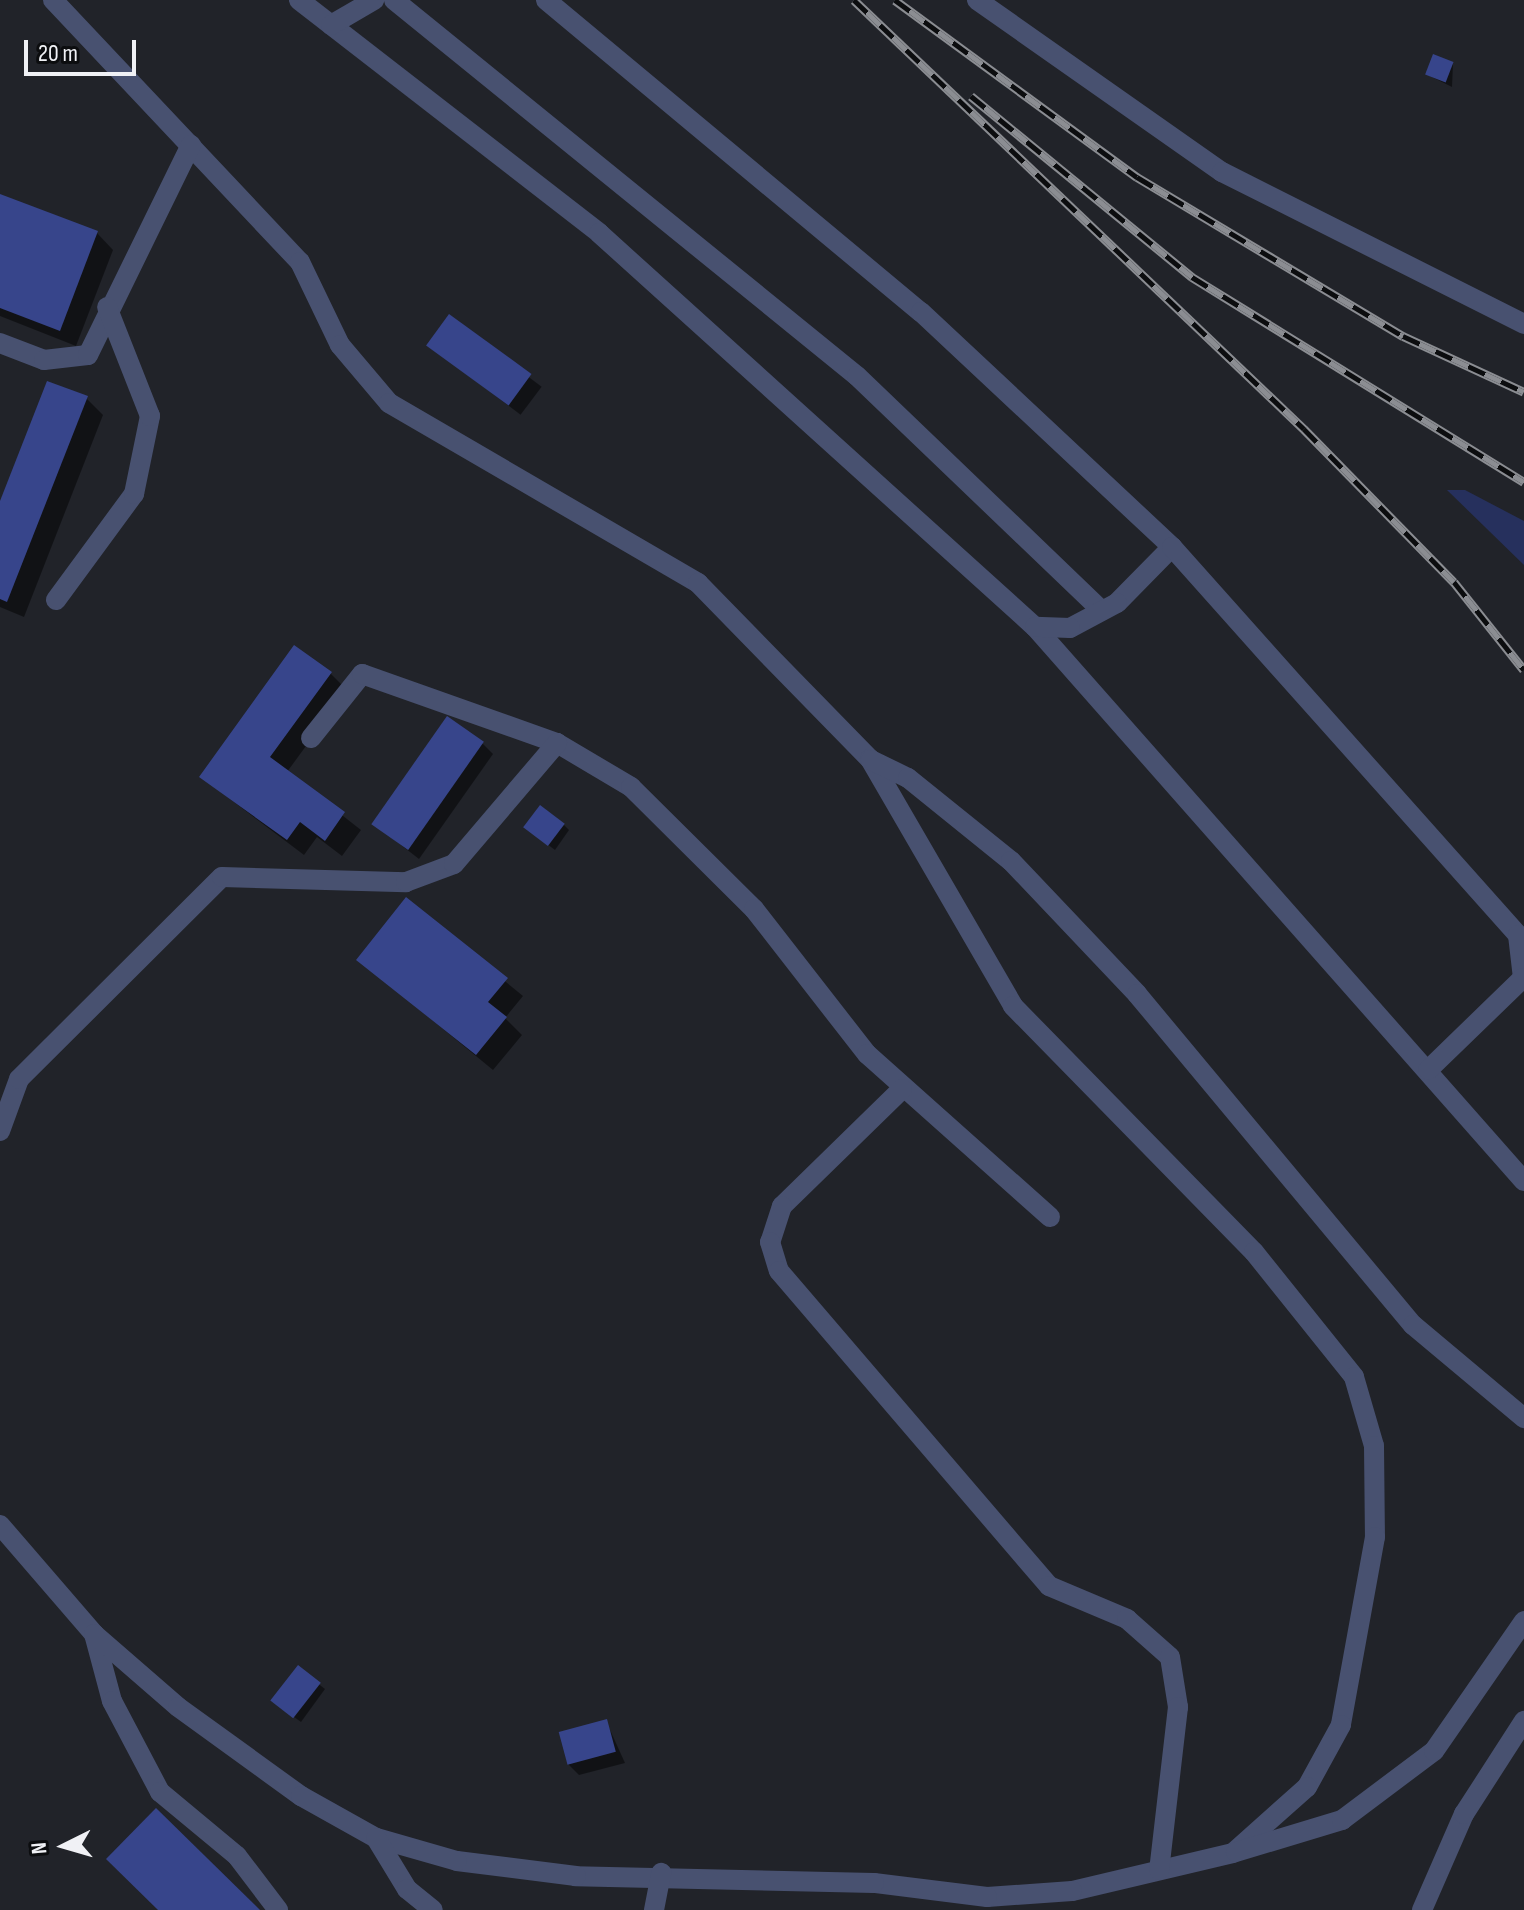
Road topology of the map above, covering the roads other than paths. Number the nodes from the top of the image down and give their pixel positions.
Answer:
1 (53, 0) edge
2 (299, 0) edge
3 (374, 0) edge
4 (394, 0) edge
5 (546, 0) edge
6 (977, 0) edge
7 (331, 25) junction
8 (191, 145) junction
9 (107, 307) junction
10 (1524, 324) edge
11 (0, 343) edge
12 (1172, 547) junction
13 (56, 600) dead end
14 (1102, 611) junction
15 (1035, 627) junction
16 (311, 738) dead end
17 (557, 743) junction
18 (870, 759) junction
19 (1428, 1070) junction
20 (902, 1089) junction
21 (0, 1131) edge
22 (1524, 1181) edge
23 (1050, 1217) dead end
24 (1524, 1418) edge
25 (0, 1525) edge
26 (1524, 1621) edge
27 (94, 1634) junction
28 (1524, 1721) edge
29 (376, 1838) junction
30 (1233, 1853) junction
31 (1159, 1870) junction
32 (661, 1873) junction
33 (987, 1903) edge
34 (278, 1910) edge
35 (433, 1910) edge
36 (654, 1910) edge
37 (1422, 1910) edge

1 - 8 lane
2 - 7 lane
3 - 7 lane
4 - 14 lane
5 - 12 lane
6 - 10 lane
7 - 15 lane
8 - 9 lane
8 - 18 lane
9 - 11 lane
9 - 13 lane
12 - 14 lane
12 - 19 lane
14 - 15 lane
15 - 19 lane
16 - 17 lane
17 - 20 lane
17 - 21 lane
18 - 24 lane
18 - 30 lane
19 - 22 lane
20 - 23 lane
20 - 31 lane
25 - 27 lane
26 - 30 lane
27 - 29 lane
27 - 34 lane
28 - 37 lane
29 - 32 lane
29 - 35 lane
30 - 31 lane
31 - 33 lane
32 - 33 lane
32 - 36 lane

